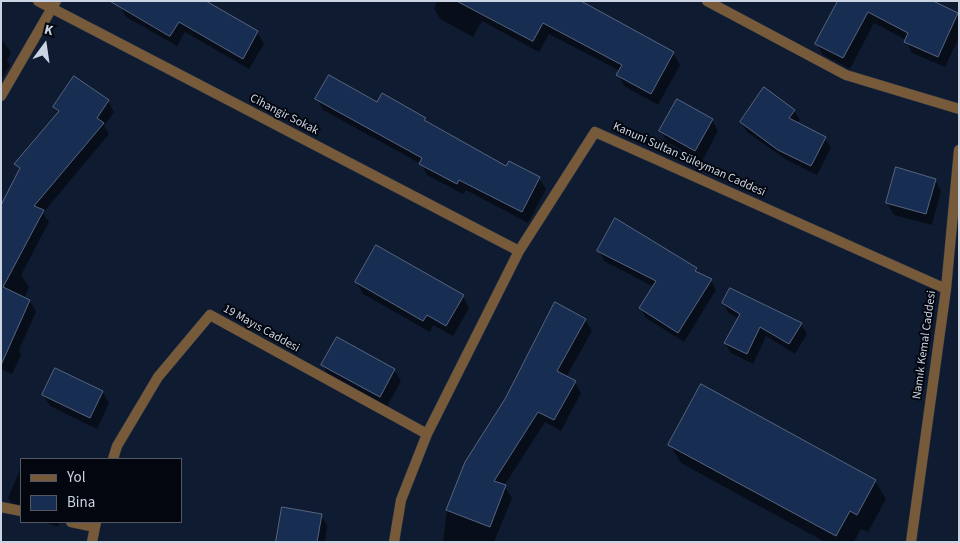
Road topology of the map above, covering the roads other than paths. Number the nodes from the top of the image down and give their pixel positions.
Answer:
1 (38, 1) edge
2 (707, 1) edge
3 (54, 5) edge
4 (1, 96) edge
5 (959, 109) edge
6 (959, 150) edge
7 (519, 252) junction
8 (946, 289) junction
9 (427, 434) junction
10 (113, 458) edge
11 (1, 507) edge
12 (20, 511) edge
13 (95, 524) edge
14 (92, 542) edge
15 (394, 542) edge
16 (910, 542) edge

1 - 3 street, Cihangir Sokak
2 - 5 street
3 - 4 street
3 - 7 street, Cihangir Sokak
6 - 8 street, Namık Kemal Caddesi
7 - 8 street, Kanuni Sultan Süleyman Caddesi
7 - 9 street, Kanuni Sultan Süleyman Caddesi
8 - 16 street, Namık Kemal Caddesi
9 - 10 street, 19 Mayıs Caddesi
9 - 15 street, Kanuni Sultan Süleyman Caddesi
11 - 12 street
13 - 14 street

